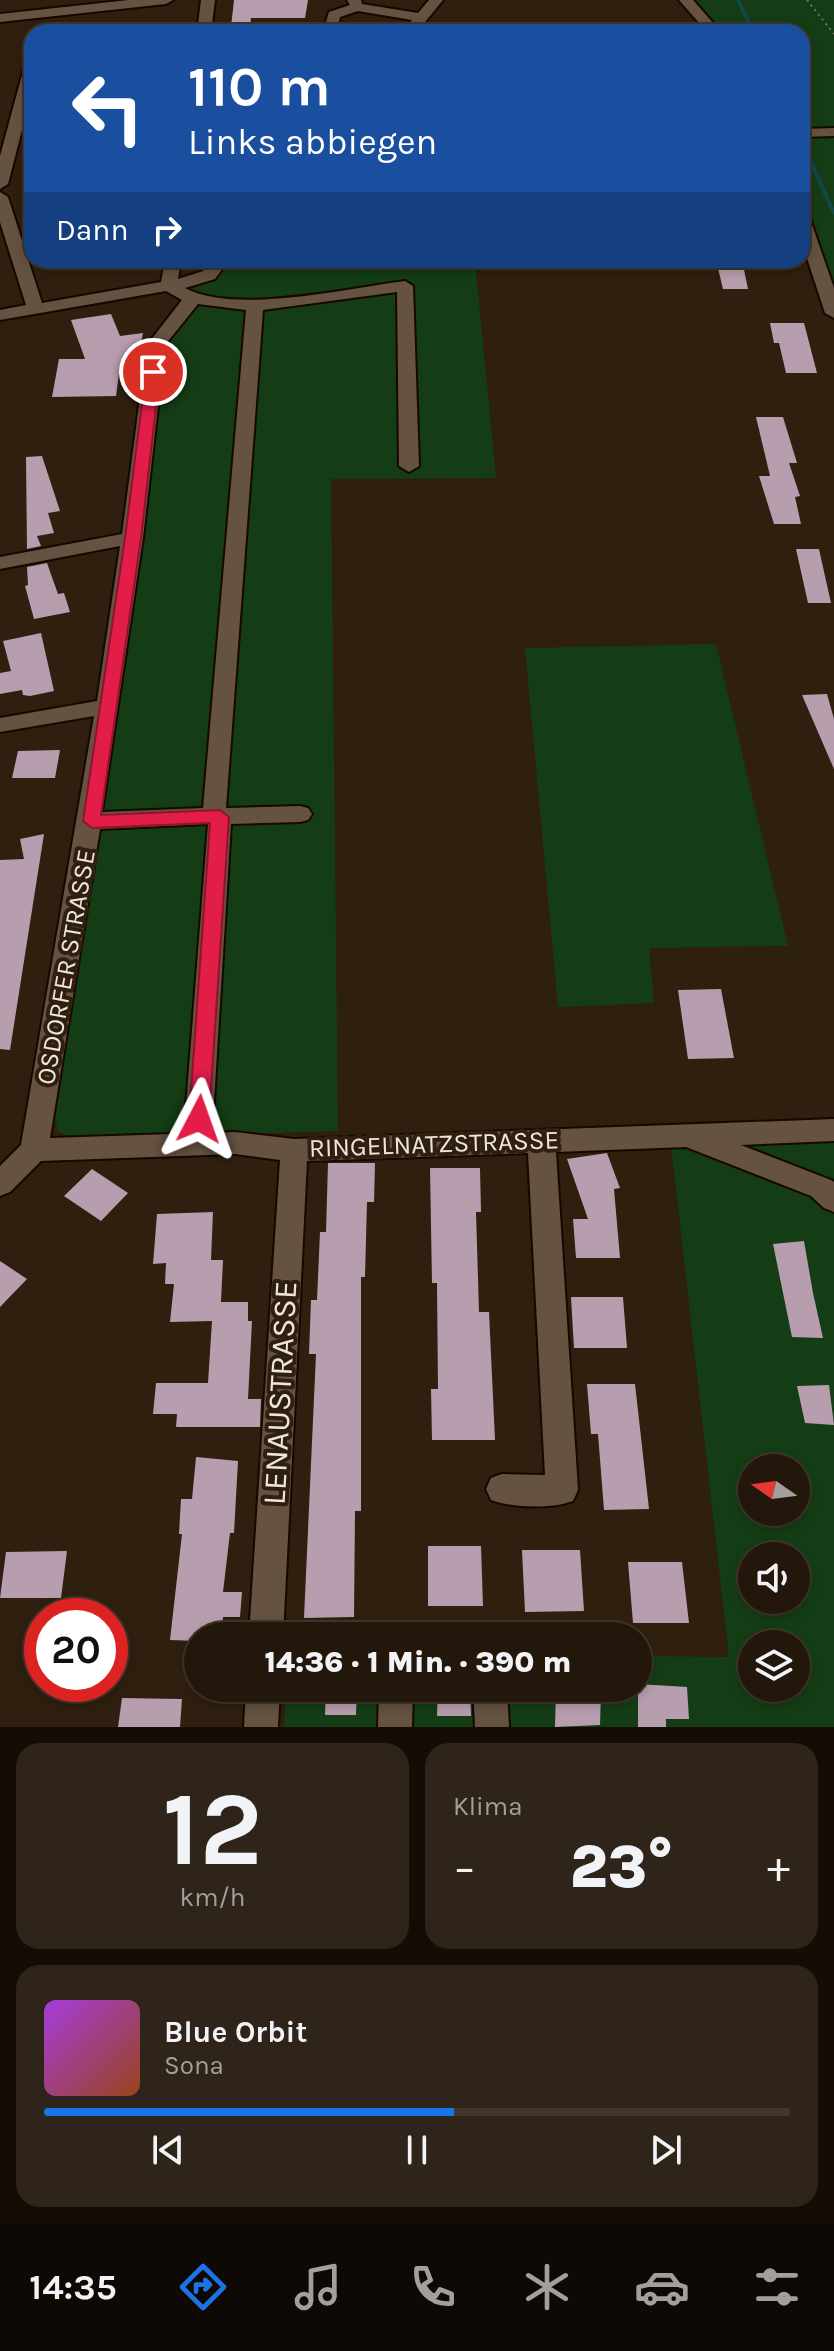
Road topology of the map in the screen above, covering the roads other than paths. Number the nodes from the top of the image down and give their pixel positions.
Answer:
1 (166, 0) edge
2 (208, 0) edge
3 (436, 0) edge
4 (686, 0) edge
5 (355, 4) edge
6 (39, 12) junction
7 (0, 18) edge
8 (421, 18) junction
9 (33, 24) edge
10 (205, 24) edge
11 (332, 24) edge
12 (416, 24) edge
13 (707, 24) edge
14 (24, 80) edge
15 (834, 132) edge
16 (810, 133) edge
17 (0, 184) edge
18 (0, 197) edge
19 (810, 242) edge
20 (172, 268) edge
21 (215, 268) edge
22 (169, 286) junction
23 (191, 298) junction
24 (255, 306) junction
25 (36, 309) junction
26 (834, 313) edge
27 (0, 315) edge
28 (409, 466) dead end
29 (133, 538) junction
30 (0, 563) edge
31 (107, 708) junction
32 (0, 725) edge
33 (300, 814) dead end
34 (217, 816) junction
35 (92, 821) junction
36 (199, 1119) dead end
37 (834, 1130) edge
38 (681, 1134) junction
39 (541, 1139) junction
40 (34, 1150) junction
41 (294, 1150) junction
42 (0, 1184) edge
43 (834, 1200) edge
44 (502, 1489) dead end
45 (267, 1622) edge
46 (262, 1702) edge
47 (396, 1702) edge
48 (491, 1702) edge
49 (261, 1727) edge
50 (395, 1727) edge
51 (492, 1727) edge

1 - 6 street
2 - 10 street
3 - 8 street
4 - 13 street
5 - 8 street
5 - 11 street
6 - 7 street
6 - 9 street
8 - 12 street
14 - 17 street
15 - 16 street
18 - 25 street
19 - 26 street
20 - 22 street
21 - 22 street
22 - 23 street
22 - 25 street
23 - 24 street
23 - 29 street, OSDORFER STRASSE
24 - 28 street
24 - 34 street
25 - 27 street
29 - 30 street
29 - 31 street, OSDORFER STRASSE
31 - 32 street
31 - 35 street, OSDORFER STRASSE
33 - 34 street
34 - 35 street
34 - 36 street
35 - 40 street, OSDORFER STRASSE
37 - 38 street, RINGELNATZSTRASSE
38 - 39 street, RINGELNATZSTRASSE
38 - 43 street
39 - 41 street, RINGELNATZSTRASSE
39 - 44 street
40 - 41 street, RINGELNATZSTRASSE
40 - 42 street
41 - 45 street, LENAUSTRASSE
46 - 49 street
47 - 50 street
48 - 51 street

